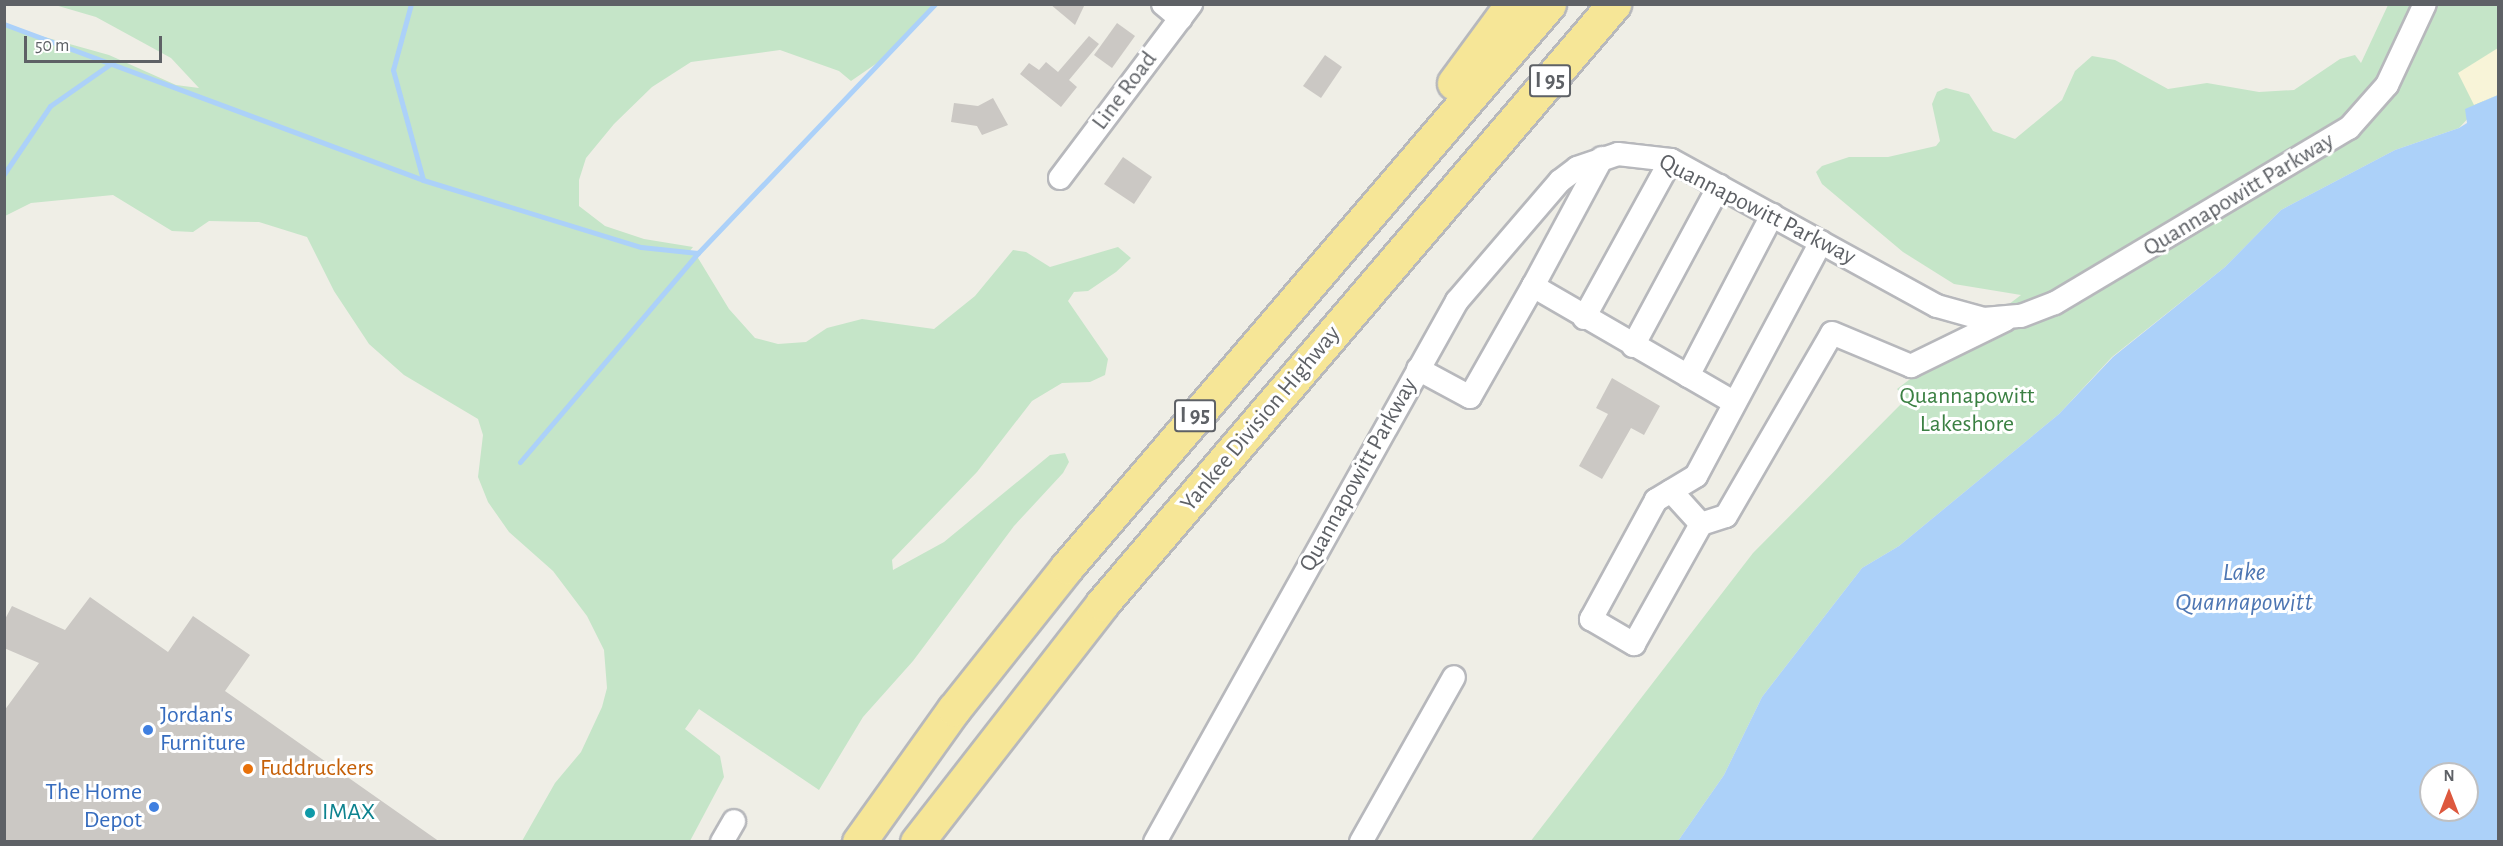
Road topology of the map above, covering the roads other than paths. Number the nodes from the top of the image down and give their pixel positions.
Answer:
1 (1163, 4) edge
2 (1512, 4) edge
3 (1549, 4) edge
4 (2425, 4) edge
5 (1611, 10) edge
6 (1186, 12) edge
7 (1602, 158) junction
8 (1671, 160) junction
9 (1059, 178) dead end
10 (1719, 186) junction
11 (1772, 215) junction
12 (1821, 242) junction
13 (1318, 275) junction
14 (1533, 286) junction
15 (1584, 318) junction
16 (2009, 318) junction
17 (1633, 346) junction
18 (1418, 369) junction
19 (1688, 376) junction
20 (1735, 403) junction
21 (1671, 491) junction
22 (1701, 524) junction
23 (1454, 677) dead end
24 (734, 821) dead end
25 (722, 842) edge
26 (859, 842) edge
27 (917, 842) edge
28 (1155, 842) edge
29 (1361, 842) edge

1 - 6 street
2 - 13 highway
3 - 13 highway, Yankee Division Highway / I 95
4 - 16 street, Quannapowitt Parkway
5 - 27 highway, Yankee Division Highway / I 95
6 - 9 street, Line Road
7 - 8 street, Quannapowitt Parkway
7 - 14 street
7 - 18 street, Quannapowitt Parkway
8 - 10 street, Quannapowitt Parkway
8 - 15 street
10 - 11 street, Quannapowitt Parkway
10 - 17 street
11 - 12 street, Quannapowitt Parkway
11 - 19 street
12 - 16 street, Quannapowitt Parkway
12 - 20 street
13 - 26 highway, Yankee Division Highway / I 95
14 - 15 street
14 - 18 street
15 - 17 street
16 - 22 street
17 - 19 street
18 - 28 street, Quannapowitt Parkway
19 - 20 street
20 - 21 street
21 - 22 street
21 - 22 street
23 - 29 street
24 - 25 street

